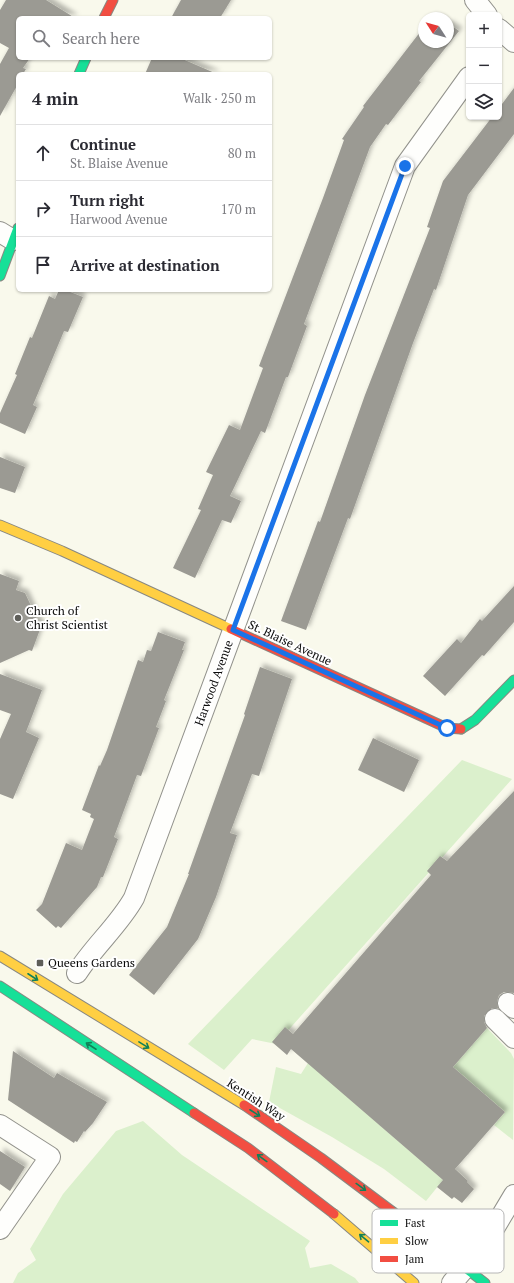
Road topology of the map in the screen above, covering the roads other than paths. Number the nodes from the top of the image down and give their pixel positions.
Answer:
1 (475, 0) edge
2 (485, 12) edge
3 (85, 60) edge
4 (80, 72) edge
5 (466, 81) edge
6 (10, 233) edge
7 (0, 276) edge
8 (0, 525) edge
9 (233, 630) junction
10 (514, 680) edge
11 (0, 956) edge
12 (75, 972) dead end
13 (0, 986) edge
14 (495, 1019) dead end
15 (514, 1038) edge
16 (0, 1125) edge
17 (514, 1195) edge
18 (390, 1209) edge
19 (504, 1212) edge
20 (0, 1229) edge
21 (372, 1246) edge
22 (403, 1273) edge
23 (462, 1273) edge
24 (471, 1273) edge
25 (414, 1283) edge
26 (452, 1283) edge
27 (485, 1283) edge

1 - 2 street
3 - 4 main road
5 - 9 street, Harwood Avenue
6 - 7 main road
8 - 9 main road, St. Blaise Avenue
9 - 10 main road, St. Blaise Avenue
9 - 12 street, Harwood Avenue
11 -> 18 main road, Kentish Way
21 -> 13 main road
14 - 15 street
16 - 20 street
17 - 19 street
25 -> 22 main road
23 - 26 street
24 - 27 main road, Kentish Way

